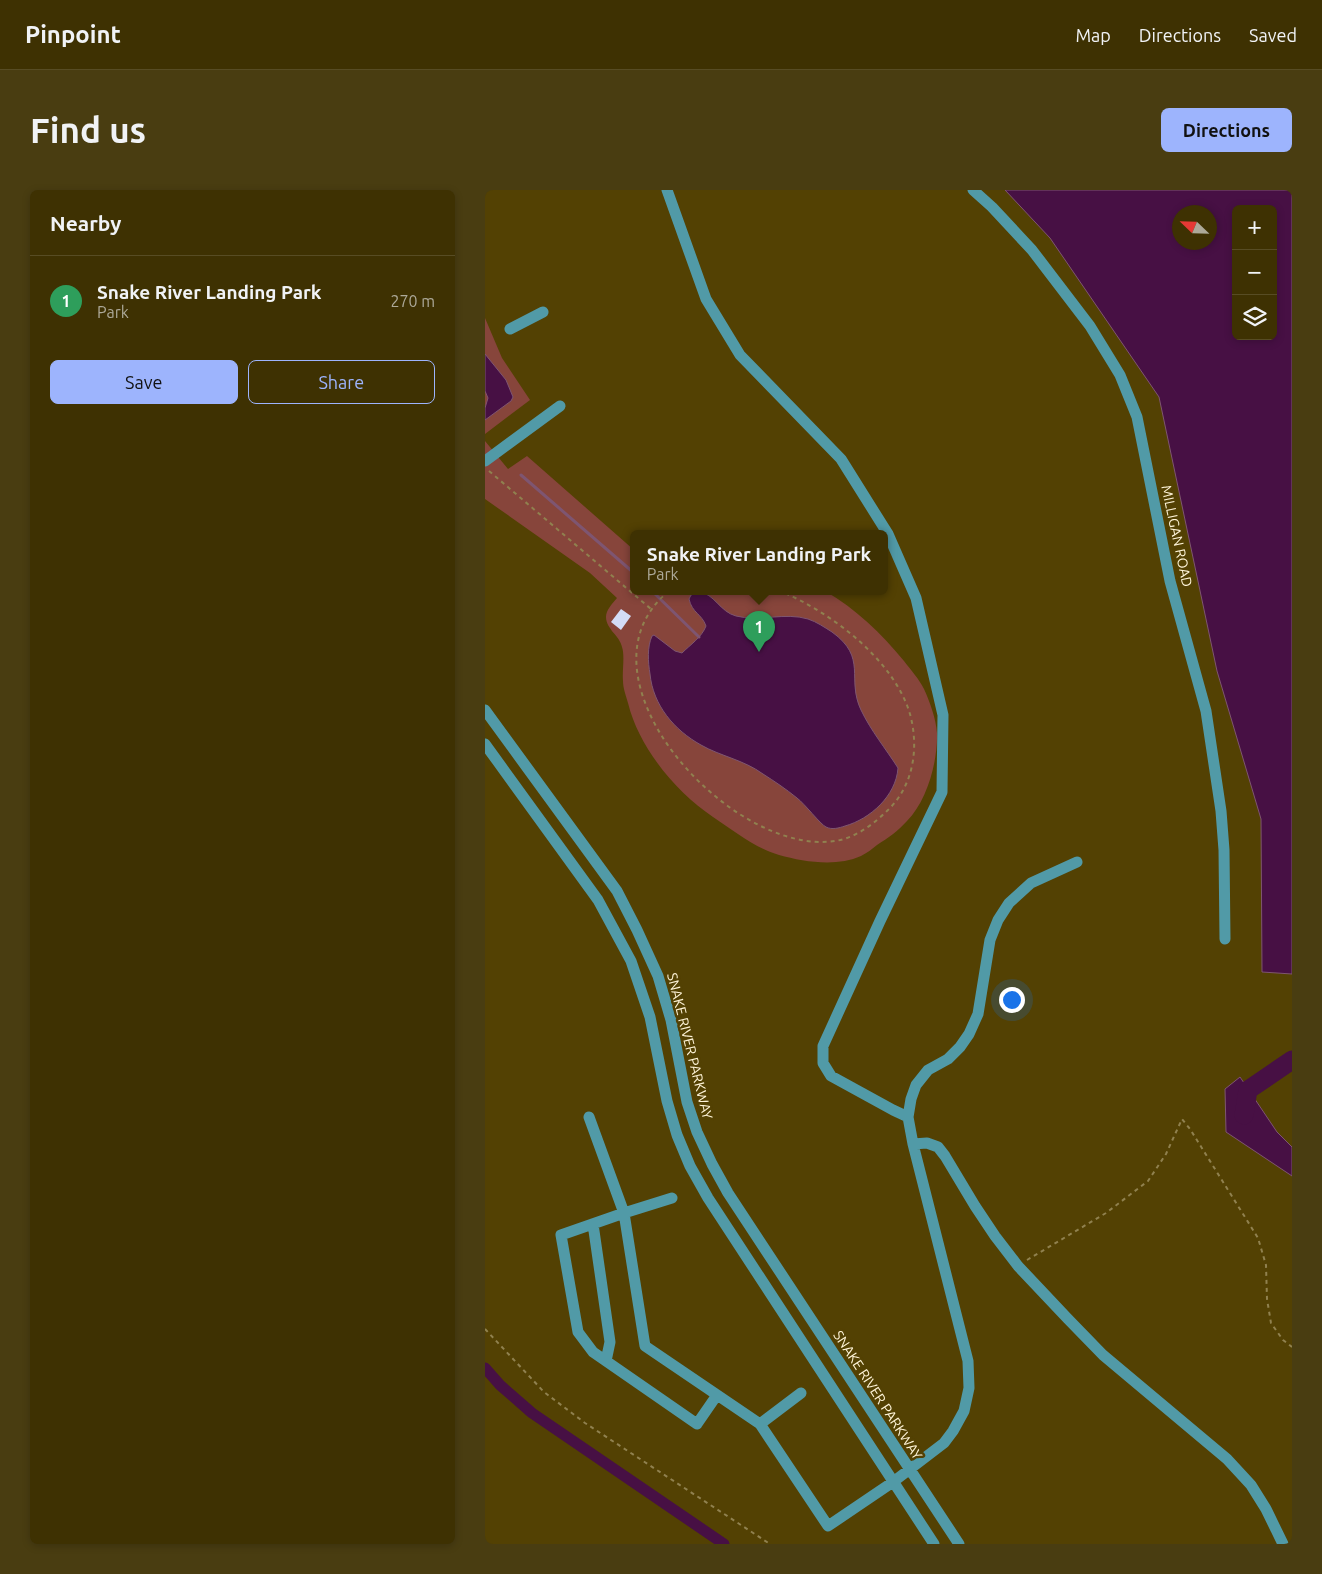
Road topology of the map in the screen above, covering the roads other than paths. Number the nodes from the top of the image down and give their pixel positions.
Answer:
1 (667, 190) edge
2 (973, 190) edge
3 (543, 312) dead end
4 (510, 329) dead end
5 (560, 406) dead end
6 (485, 461) edge
7 (885, 530) edge
8 (888, 534) edge
9 (485, 710) edge
10 (485, 744) edge
11 (1077, 862) dead end
12 (1225, 939) dead end
13 (908, 1117) junction
14 (589, 1118) dead end
15 (913, 1144) junction
16 (672, 1198) dead end
17 (624, 1213) junction
18 (593, 1224) junction
19 (606, 1360) junction
20 (801, 1393) dead end
21 (717, 1395) junction
22 (760, 1424) junction
23 (910, 1470) junction
24 (893, 1482) junction
25 (934, 1544) edge
26 (959, 1544) edge
27 (1283, 1544) edge

1 - 7 street
2 - 12 street, MILLIGAN ROAD
3 - 4 street
5 - 6 street
8 - 13 street
9 - 23 street, SNAKE RIVER PARKWAY
10 - 24 street
11 - 13 street
13 - 15 street
14 - 17 street
15 - 23 street
15 - 27 street
16 - 17 street
17 - 18 street
17 - 21 street
18 - 19 street
18 - 19 street
19 - 21 street
20 - 22 street
21 - 22 street
22 - 24 street
23 - 24 street
23 - 26 street, SNAKE RIVER PARKWAY
24 - 25 street

